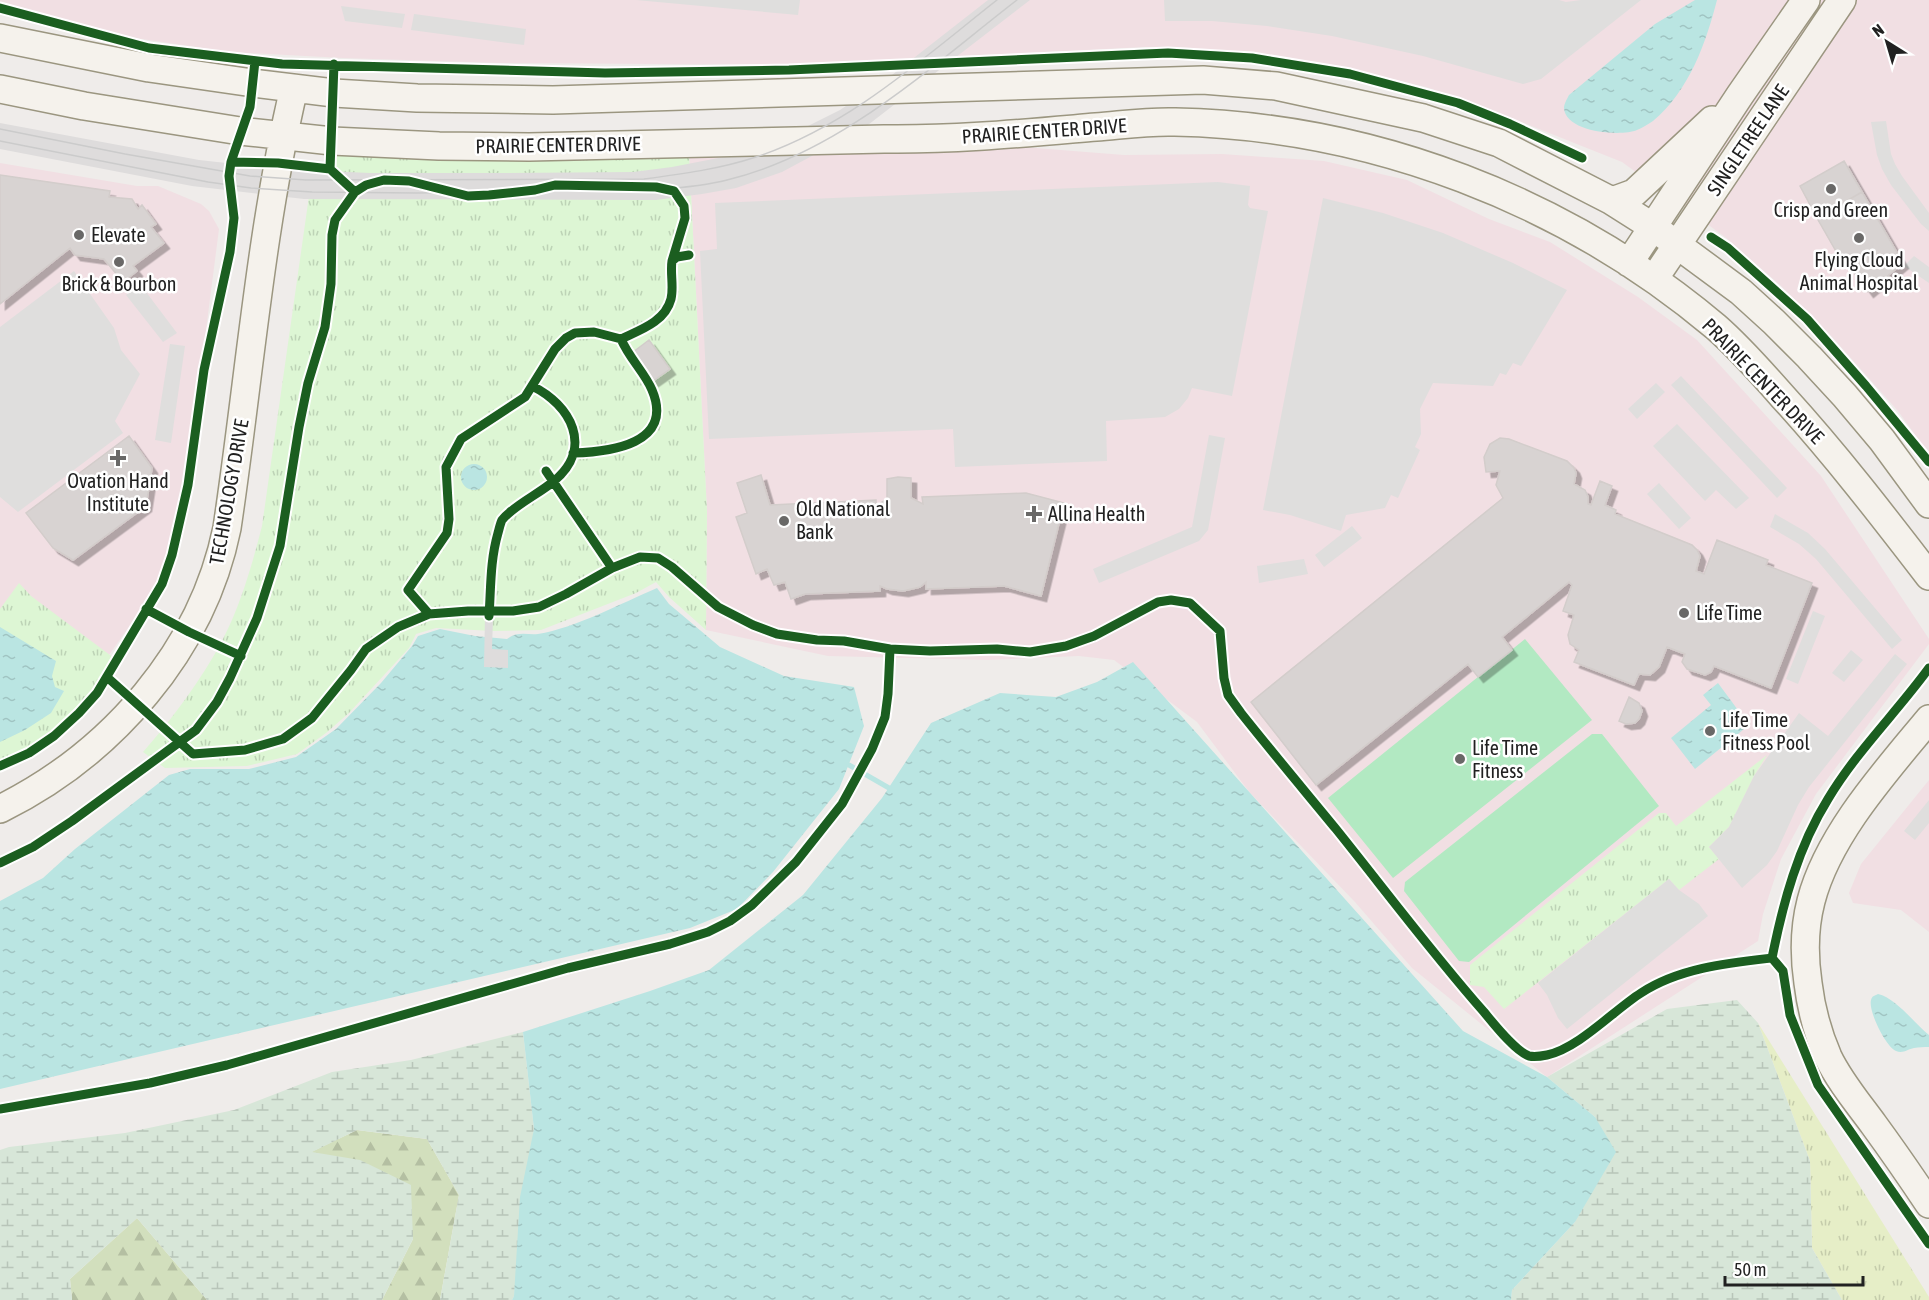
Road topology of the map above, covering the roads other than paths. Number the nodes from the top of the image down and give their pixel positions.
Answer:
1 (1806, 0) edge
2 (1842, 0) edge
3 (0, 38) edge
4 (294, 88) junction
5 (0, 89) edge
6 (1740, 95) junction
7 (283, 136) junction
8 (1612, 201) junction
9 (1653, 227) junction
10 (1677, 246) junction
11 (1629, 263) junction
12 (1654, 279) junction
13 (1929, 504) edge
14 (1929, 576) edge
15 (1929, 719) edge
16 (0, 809) edge
17 (1929, 1204) edge

1 - 6 main road, SINGLETREE LANE
2 - 10 main road, SINGLETREE LANE
3 - 4 main road
4 - 7 main road, TECHNOLOGY DRIVE
4 - 8 main road
5 - 7 main road, PRAIRIE CENTER DRIVE
6 - 8 main road
6 - 9 main road, SINGLETREE LANE
7 - 11 main road, PRAIRIE CENTER DRIVE
7 - 16 main road, TECHNOLOGY DRIVE
8 - 9 main road
9 - 10 main road
9 - 11 main road, SINGLETREE LANE
10 - 12 main road, SINGLETREE LANE
10 - 13 main road
11 - 12 main road, PRAIRIE CENTER DRIVE
12 - 14 main road, PRAIRIE CENTER DRIVE
15 - 17 main road

